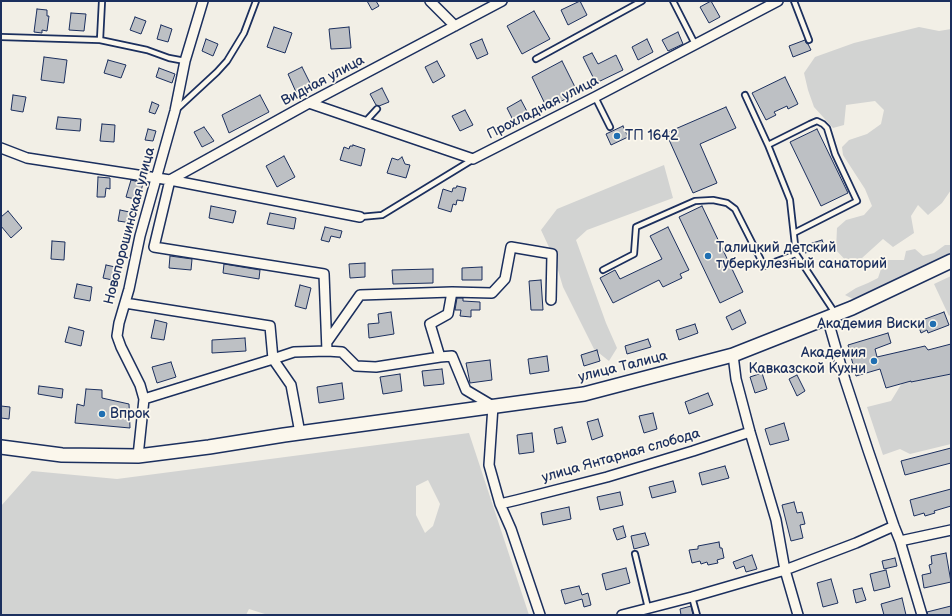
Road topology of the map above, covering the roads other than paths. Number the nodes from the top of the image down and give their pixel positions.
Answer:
1 (102, 1) edge
2 (203, 1) edge
3 (256, 1) edge
4 (430, 1) edge
5 (502, 1) edge
6 (642, 1) edge
7 (673, 1) edge
8 (778, 1) edge
9 (794, 1) edge
10 (455, 26) junction
11 (1, 37) edge
12 (100, 40) junction
13 (809, 40) dead end
14 (695, 44) junction
15 (536, 59) dead end
16 (185, 61) junction
17 (745, 95) dead end
18 (594, 97) junction
19 (309, 103) junction
20 (377, 109) dead end
21 (175, 111) junction
22 (365, 122) junction
23 (610, 127) dead end
24 (768, 145) junction
25 (1, 148) edge
26 (473, 159) junction
27 (156, 178) junction
28 (170, 180) junction
29 (360, 217) joint
30 (794, 233) junction
31 (796, 254) junction
32 (951, 261) edge
33 (604, 270) dead end
34 (452, 292) junction
35 (551, 300) dead end
36 (125, 303) junction
37 (832, 316) junction
38 (327, 346) junction
39 (733, 355) junction
40 (440, 357) junction
41 (273, 359) junction
42 (144, 399) junction
43 (493, 406) junction
44 (750, 432) junction
45 (300, 433) junction
46 (1, 447) edge
47 (138, 456) junction
48 (500, 504) junction
49 (894, 526) junction
50 (951, 530) edge
51 (900, 542) junction
52 (635, 554) dead end
53 (786, 570) junction
54 (692, 597) junction
55 (648, 608) junction
56 (540, 615) edge
57 (622, 615) edge
58 (697, 615) edge
59 (798, 615) edge
60 (922, 615) edge

1 - 12 lane
2 - 16 street, Новопорошинская улица
3 - 21 lane
4 - 10 street
5 - 10 street, Видная улица
6 - 15 lane
7 - 14 lane
8 - 14 street, Прохладная улица
9 - 13 lane
10 - 19 street, Видная улица
11 - 12 lane
12 - 16 lane
14 - 18 street, Прохладная улица
16 - 21 street, Новопорошинская улица
17 - 24 lane
18 - 23 lane
18 - 26 street, Прохладная улица
19 - 22 street
19 - 28 street, Видная улица
20 - 22 lane
21 - 27 street, Новопорошинская улица
22 - 26 street
24 - 30 lane
24 - 30 lane
25 - 27 street
26 - 29 lane
27 - 28 street
27 - 36 street, Новопорошинская улица
28 - 29 street
28 - 38 street
30 - 31 lane
31 - 33 lane
31 - 37 lane
32 - 37 street, улица Талица
34 - 35 street
34 - 38 street
34 - 40 street
36 - 41 street
36 - 42 street, Новопорошинская улица
37 - 39 street, улица Талица
37 - 49 street
38 - 40 street
38 - 41 street
39 - 43 street, улица Талица
39 - 44 street
40 - 43 street
41 - 42 street
41 - 45 street
42 - 47 street, Новопорошинская улица
43 - 45 street, улица Талица
43 - 48 street
44 - 48 street, улица Янтарная слобода
44 - 53 street
45 - 47 street, улица Талица
46 - 47 street, улица Талица
48 - 56 street
49 - 51 street
49 - 53 street
50 - 51 street
51 - 60 street
52 - 55 lane
53 - 54 street
53 - 59 street
54 - 55 street
54 - 58 lane
55 - 57 street

